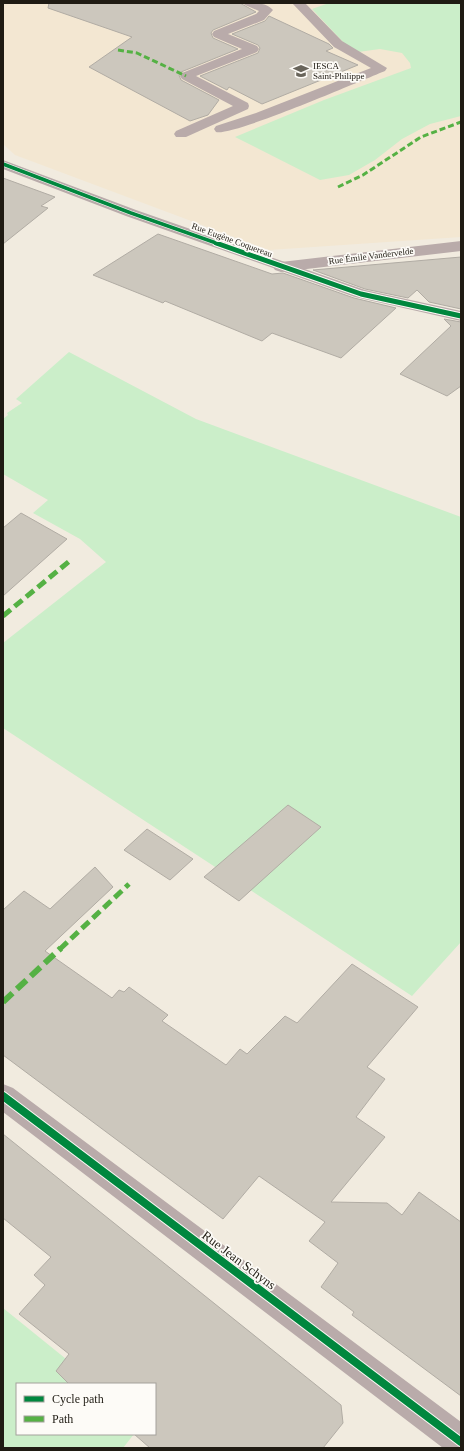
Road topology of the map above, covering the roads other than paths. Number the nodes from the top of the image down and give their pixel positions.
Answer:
1 (249, 3) edge
2 (298, 3) edge
3 (3, 164) edge
4 (461, 246) edge
5 (281, 267) junction
6 (461, 316) edge
7 (3, 1096) edge
8 (461, 1442) edge

1 - 2 lane
3 - 5 street, Rue Eugène Coquereau
4 - 5 street, Rue Émile Vandervelde
5 - 6 street, Rue Eugène Coquereau
7 - 8 street, Rue Jean Schyns

